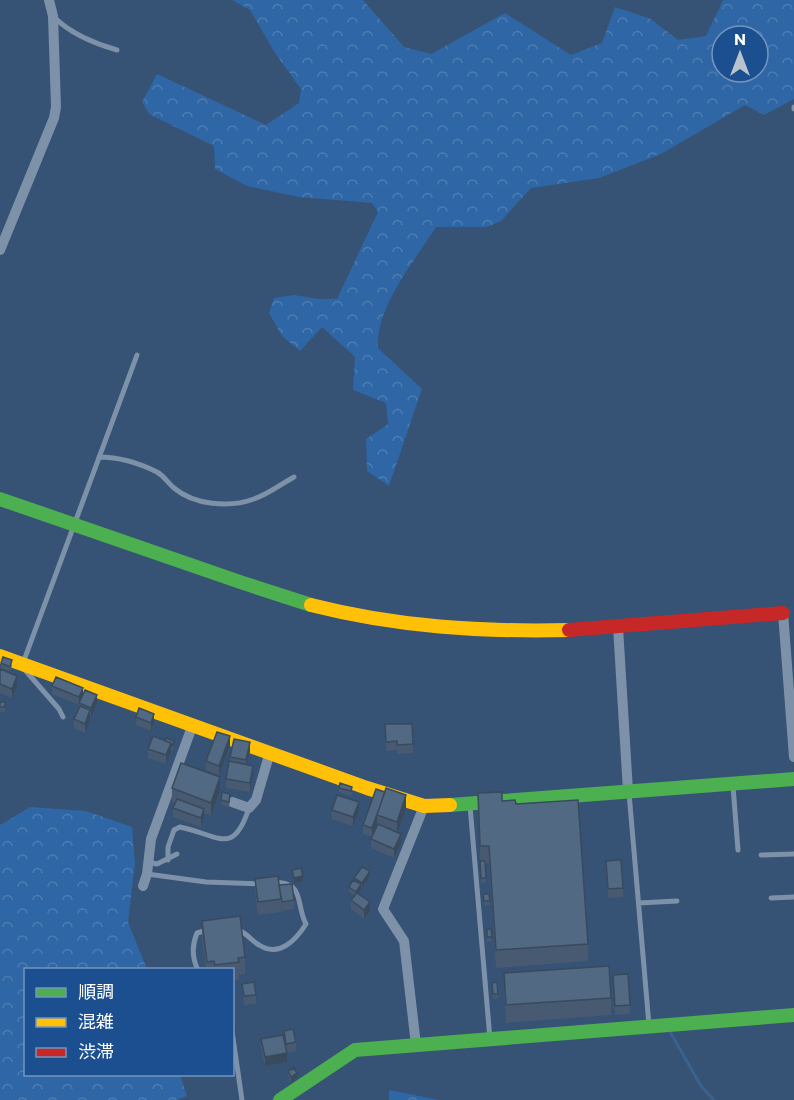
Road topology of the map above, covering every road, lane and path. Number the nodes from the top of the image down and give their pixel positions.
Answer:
1 (49, 0) edge
2 (53, 16) junction
3 (117, 50) dead end
4 (0, 250) edge
5 (137, 355) dead end
6 (99, 457) junction
7 (294, 477) dead end
8 (0, 499) edge
9 (75, 523) junction
10 (783, 613) joint
11 (618, 627) junction
12 (0, 656) edge
13 (23, 665) junction
14 (63, 717) dead end
15 (193, 724) junction
16 (270, 752) junction
17 (794, 757) edge
18 (794, 779) edge
19 (733, 783) junction
20 (628, 791) junction
21 (232, 802) edge
22 (470, 804) junction
23 (424, 806) junction
24 (249, 808) junction
25 (738, 849) dead end
26 (177, 854) dead end
27 (794, 854) edge
28 (761, 855) dead end
29 (168, 860) junction
30 (148, 862) junction
31 (147, 874) junction
32 (143, 886) dead end
33 (794, 897) edge
34 (771, 898) dead end
35 (677, 901) dead end
36 (639, 903) junction
37 (226, 929) edge
38 (215, 930) edge
39 (198, 968) edge
40 (794, 1015) edge
41 (649, 1027) junction
42 (490, 1040) junction
43 (234, 1045) edge
44 (416, 1045) junction
45 (242, 1100) edge
46 (280, 1100) edge

1 - 2 street
2 - 3 lane
2 - 4 street
5 - 6 lane
6 - 7 lane
6 - 9 lane
8 - 9 street
9 - 11 street
9 - 13 lane
10 - 11 street
10 - 17 street
11 - 20 street
12 - 13 street
13 - 14 lane
13 - 15 street
15 - 16 street
15 - 30 street
16 - 23 street
16 - 24 street
18 - 19 street
19 - 20 street
19 - 25 lane
20 - 22 street
20 - 36 lane
21 - 24 street
22 - 23 street
22 - 42 lane
23 - 44 street
24 - 29 lane
26 - 29 lane
27 - 28 lane
29 - 30 lane
30 - 31 street
31 - 32 street
31 - 37 lane
33 - 34 lane
35 - 36 lane
36 - 41 lane
38 - 39 lane
40 - 41 street
41 - 42 street
42 - 44 street
43 - 45 lane
44 - 46 street

